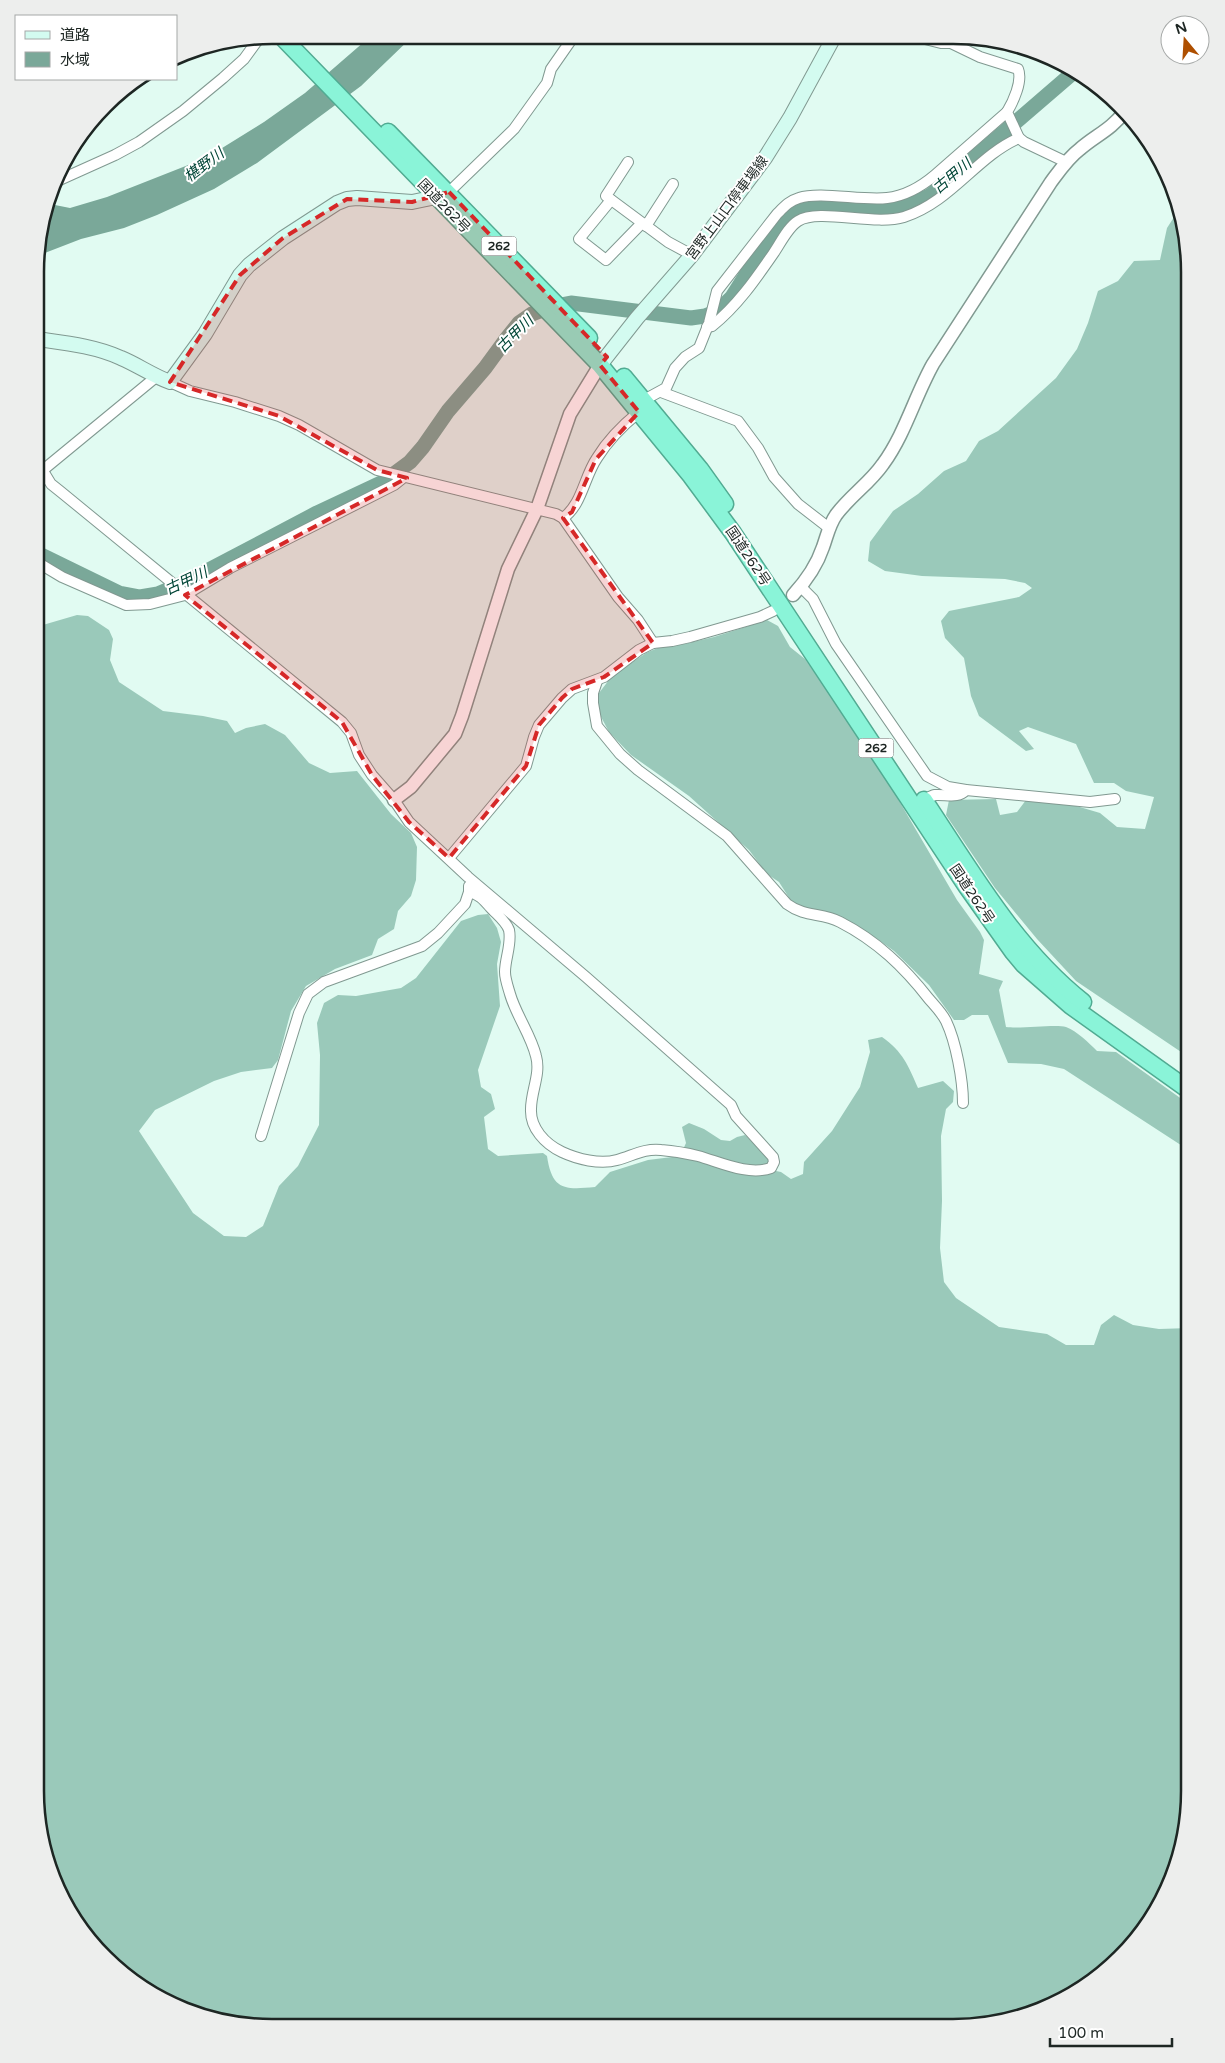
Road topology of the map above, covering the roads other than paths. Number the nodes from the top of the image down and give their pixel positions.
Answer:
1 (255, 44) edge
2 (290, 44) edge
3 (302, 44) edge
4 (568, 44) edge
5 (830, 44) edge
6 (953, 44) edge
7 (1008, 114) junction
8 (366, 116) junction
9 (1121, 116) edge
10 (1018, 134) junction
11 (628, 162) dead end
12 (1066, 162) junction
13 (64, 178) edge
14 (674, 184) dead end
15 (442, 195) junction
16 (611, 200) junction
17 (644, 224) junction
18 (692, 255) junction
19 (708, 325) junction
20 (44, 340) edge
21 (603, 361) junction
22 (156, 377) junction
23 (170, 382) junction
24 (661, 392) junction
25 (642, 406) junction
26 (44, 469) edge
27 (44, 472) edge
28 (403, 477) junction
29 (537, 509) junction
30 (563, 518) junction
31 (829, 528) junction
32 (44, 566) edge
33 (797, 591) joint
34 (184, 594) junction
35 (773, 611) dead end
36 (654, 643) junction
37 (597, 681) junction
38 (966, 790) junction
39 (1116, 799) dead end
40 (394, 800) junction
41 (919, 803) junction
42 (449, 858) junction
43 (468, 877) junction
44 (469, 892) junction
45 (1181, 1073) edge
46 (1181, 1085) edge
47 (963, 1103) dead end
48 (261, 1136) dead end

1 - 13 street
2 - 8 highway, 国道262号 / 262
3 - 8 highway, 国道262号 / 262
4 - 15 street
5 - 18 main road, 宮野上山口停車場線
6 - 7 street
7 - 10 street
7 - 19 street
8 - 15 highway, 国道262号 / 262
9 - 12 street
10 - 12 street
10 - 19 street
11 - 16 street
12 - 31 street
14 - 17 street
15 - 21 highway, 国道262号 / 262
15 - 23 main road
16 - 17 street
16 - 17 street
17 - 18 street
18 - 21 main road, 宮野上山口停車場線
19 - 24 street
20 - 22 main road
21 - 25 highway, 国道262号 / 262
21 - 29 street
22 - 23 main road
22 - 26 street
23 - 28 street
24 - 25 street
24 - 31 street
25 - 30 street
25 - 41 highway, 国道262号 / 262
27 - 34 street
28 - 29 street
28 - 34 street
29 - 30 street
29 - 40 street
30 - 36 street
31 - 33 street
32 - 34 street
33 - 38 street
34 - 40 street
35 - 36 street
36 - 37 street
37 - 42 street
37 - 47 street
38 - 39 street
38 - 41 street
40 - 42 street
41 - 45 highway, 国道262号 / 262
41 - 46 highway, 国道262号 / 262
42 - 43 street
43 - 44 street
43 - 44 street
44 - 48 street

